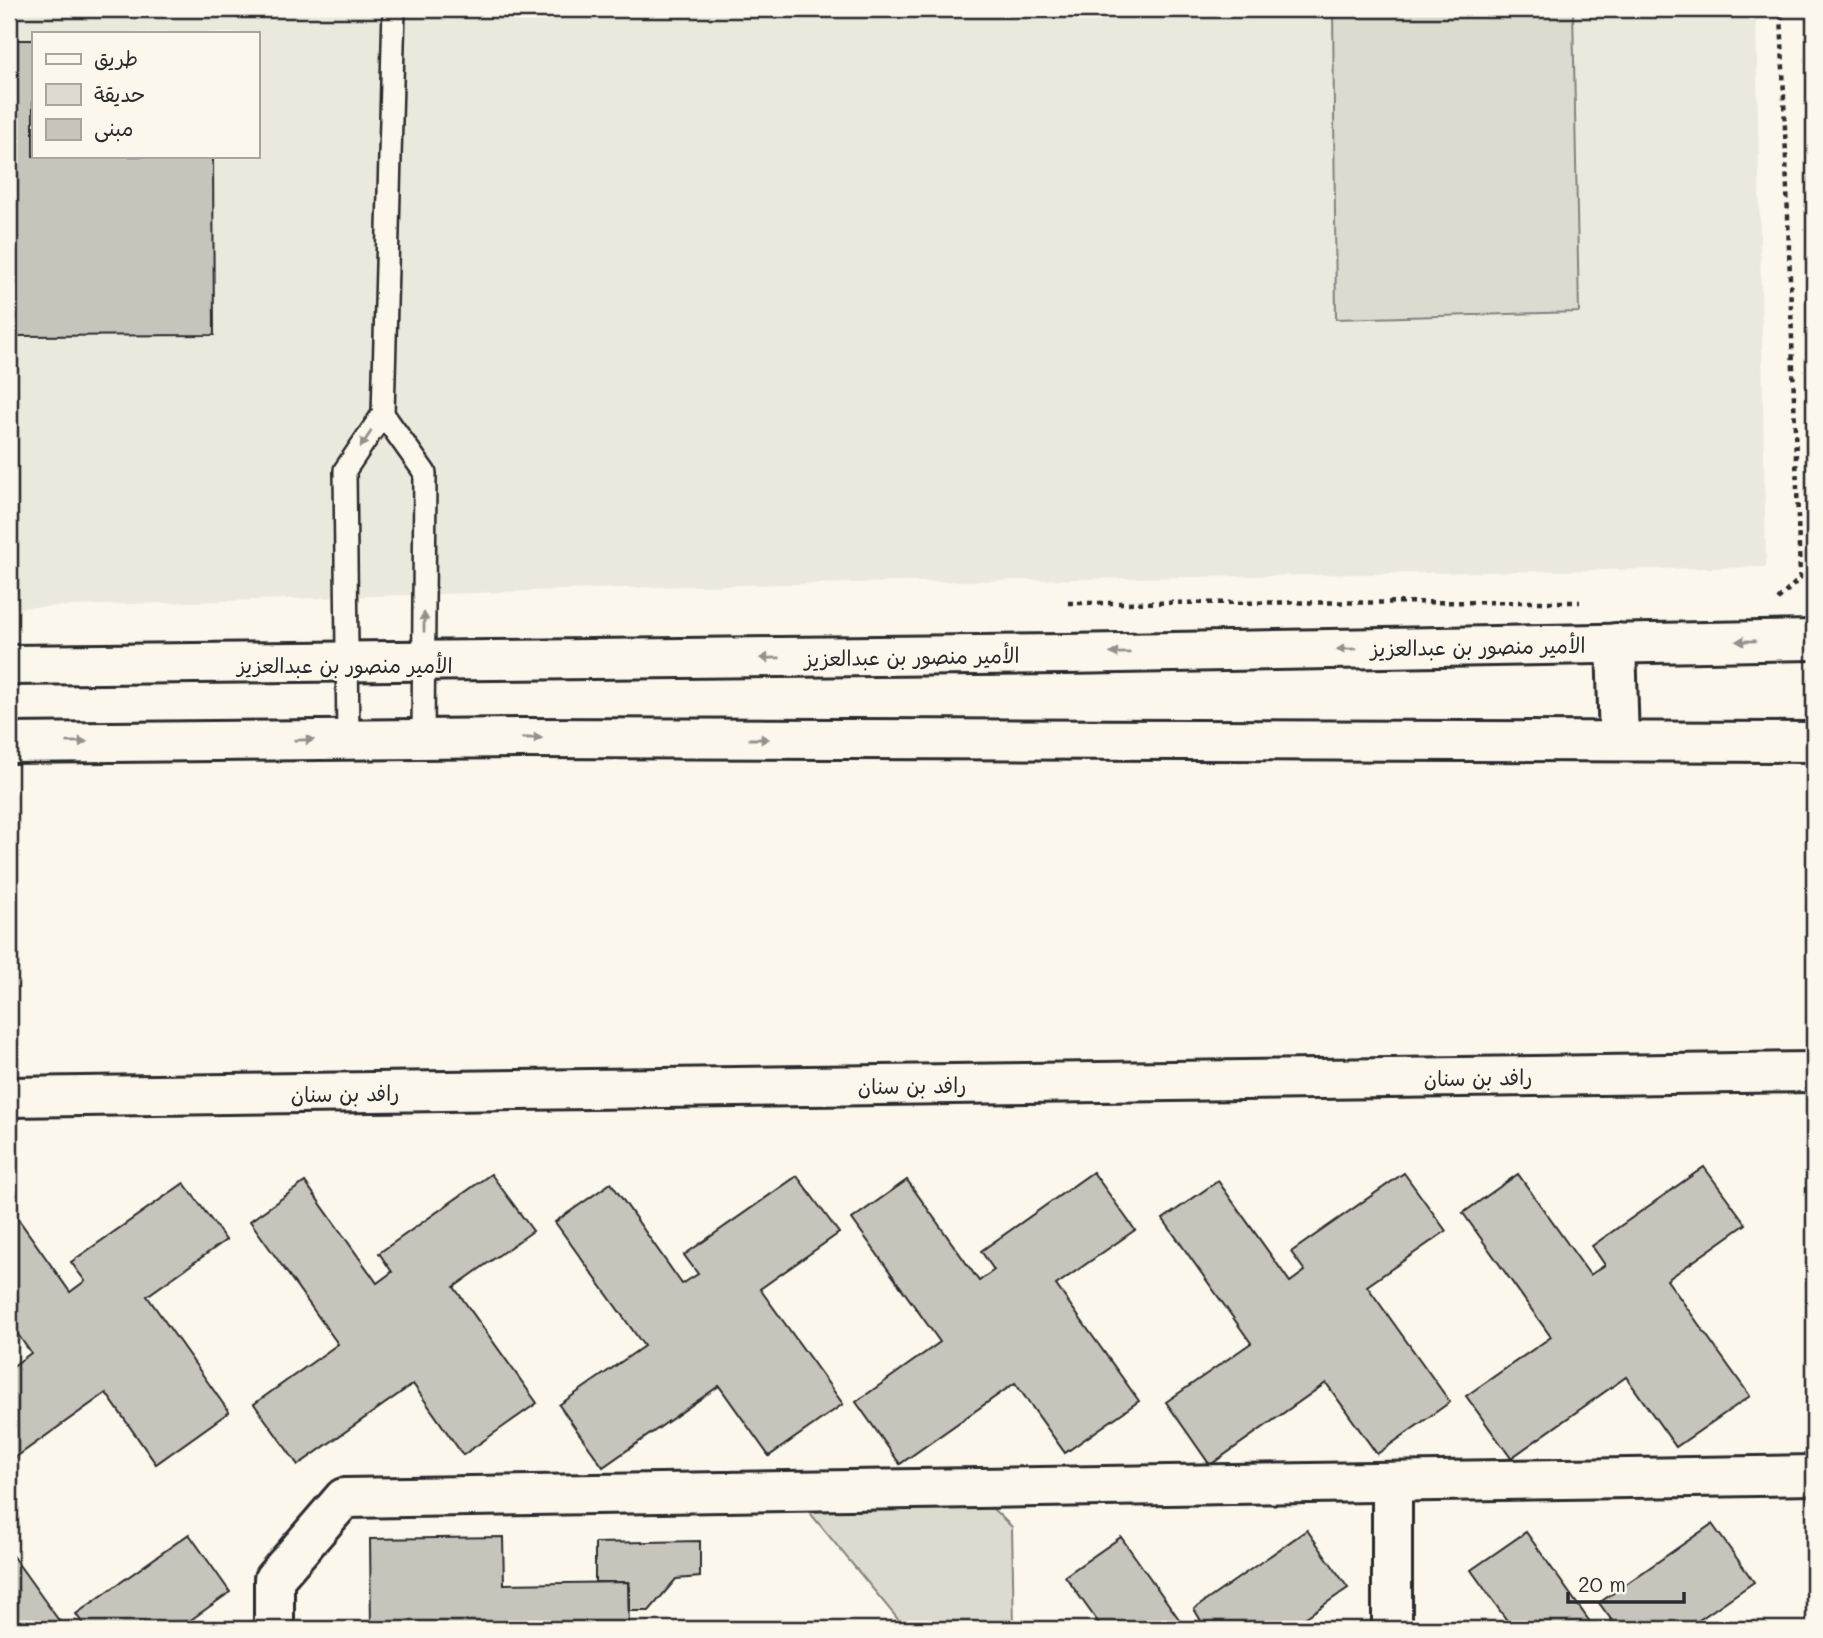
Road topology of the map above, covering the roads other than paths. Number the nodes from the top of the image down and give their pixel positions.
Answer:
1 (394, 9) edge
2 (383, 414) junction
3 (1814, 640) edge
4 (1616, 643) junction
5 (424, 663) junction
6 (348, 664) junction
7 (9, 665) edge
8 (348, 739) junction
9 (423, 740) junction
10 (1619, 741) junction
11 (1814, 742) edge
12 (9, 743) edge
13 (1814, 1072) edge
14 (9, 1097) edge
15 (1814, 1475) edge
16 (1392, 1484) junction
17 (274, 1629) edge
18 (1392, 1629) edge

1 - 2 lane
5 -> 2 lane
2 -> 6 lane
3 -> 4 street, الأمير منصور بن عبدالعزيز
4 -> 5 street, الأمير منصور بن عبدالعزيز
4 - 10 street
5 - 6 street, الأمير منصور بن عبدالعزيز
5 - 9 lane
6 - 7 street, الأمير منصور بن عبدالعزيز
6 - 8 lane
8 - 9 street
12 -> 8 street
9 -> 10 street
10 - 11 street
13 - 14 street, رافد بن سنان
15 - 16 street
16 - 17 street
16 - 18 street

